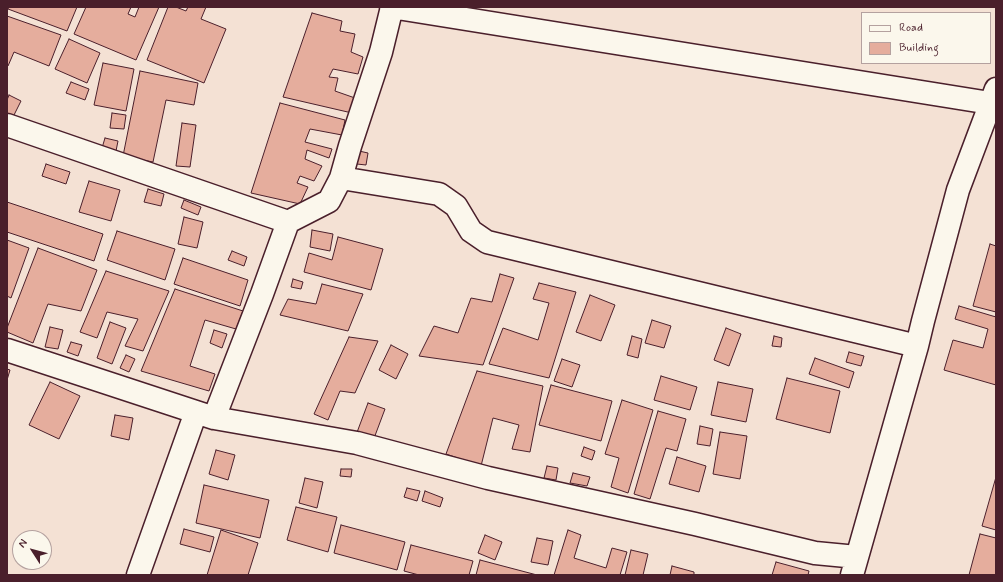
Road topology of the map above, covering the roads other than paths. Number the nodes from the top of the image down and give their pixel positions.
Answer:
1 (392, 7) edge
2 (993, 96) edge
3 (7, 126) edge
4 (341, 178) junction
5 (288, 222) junction
6 (917, 346) junction
7 (7, 350) edge
8 (205, 415) junction
9 (855, 566) edge
10 (138, 575) edge

1 - 2 street
1 - 4 street
2 - 6 street
3 - 5 street
4 - 5 street
4 - 6 street
5 - 8 street
6 - 9 street
7 - 8 street
8 - 9 street
8 - 10 street

